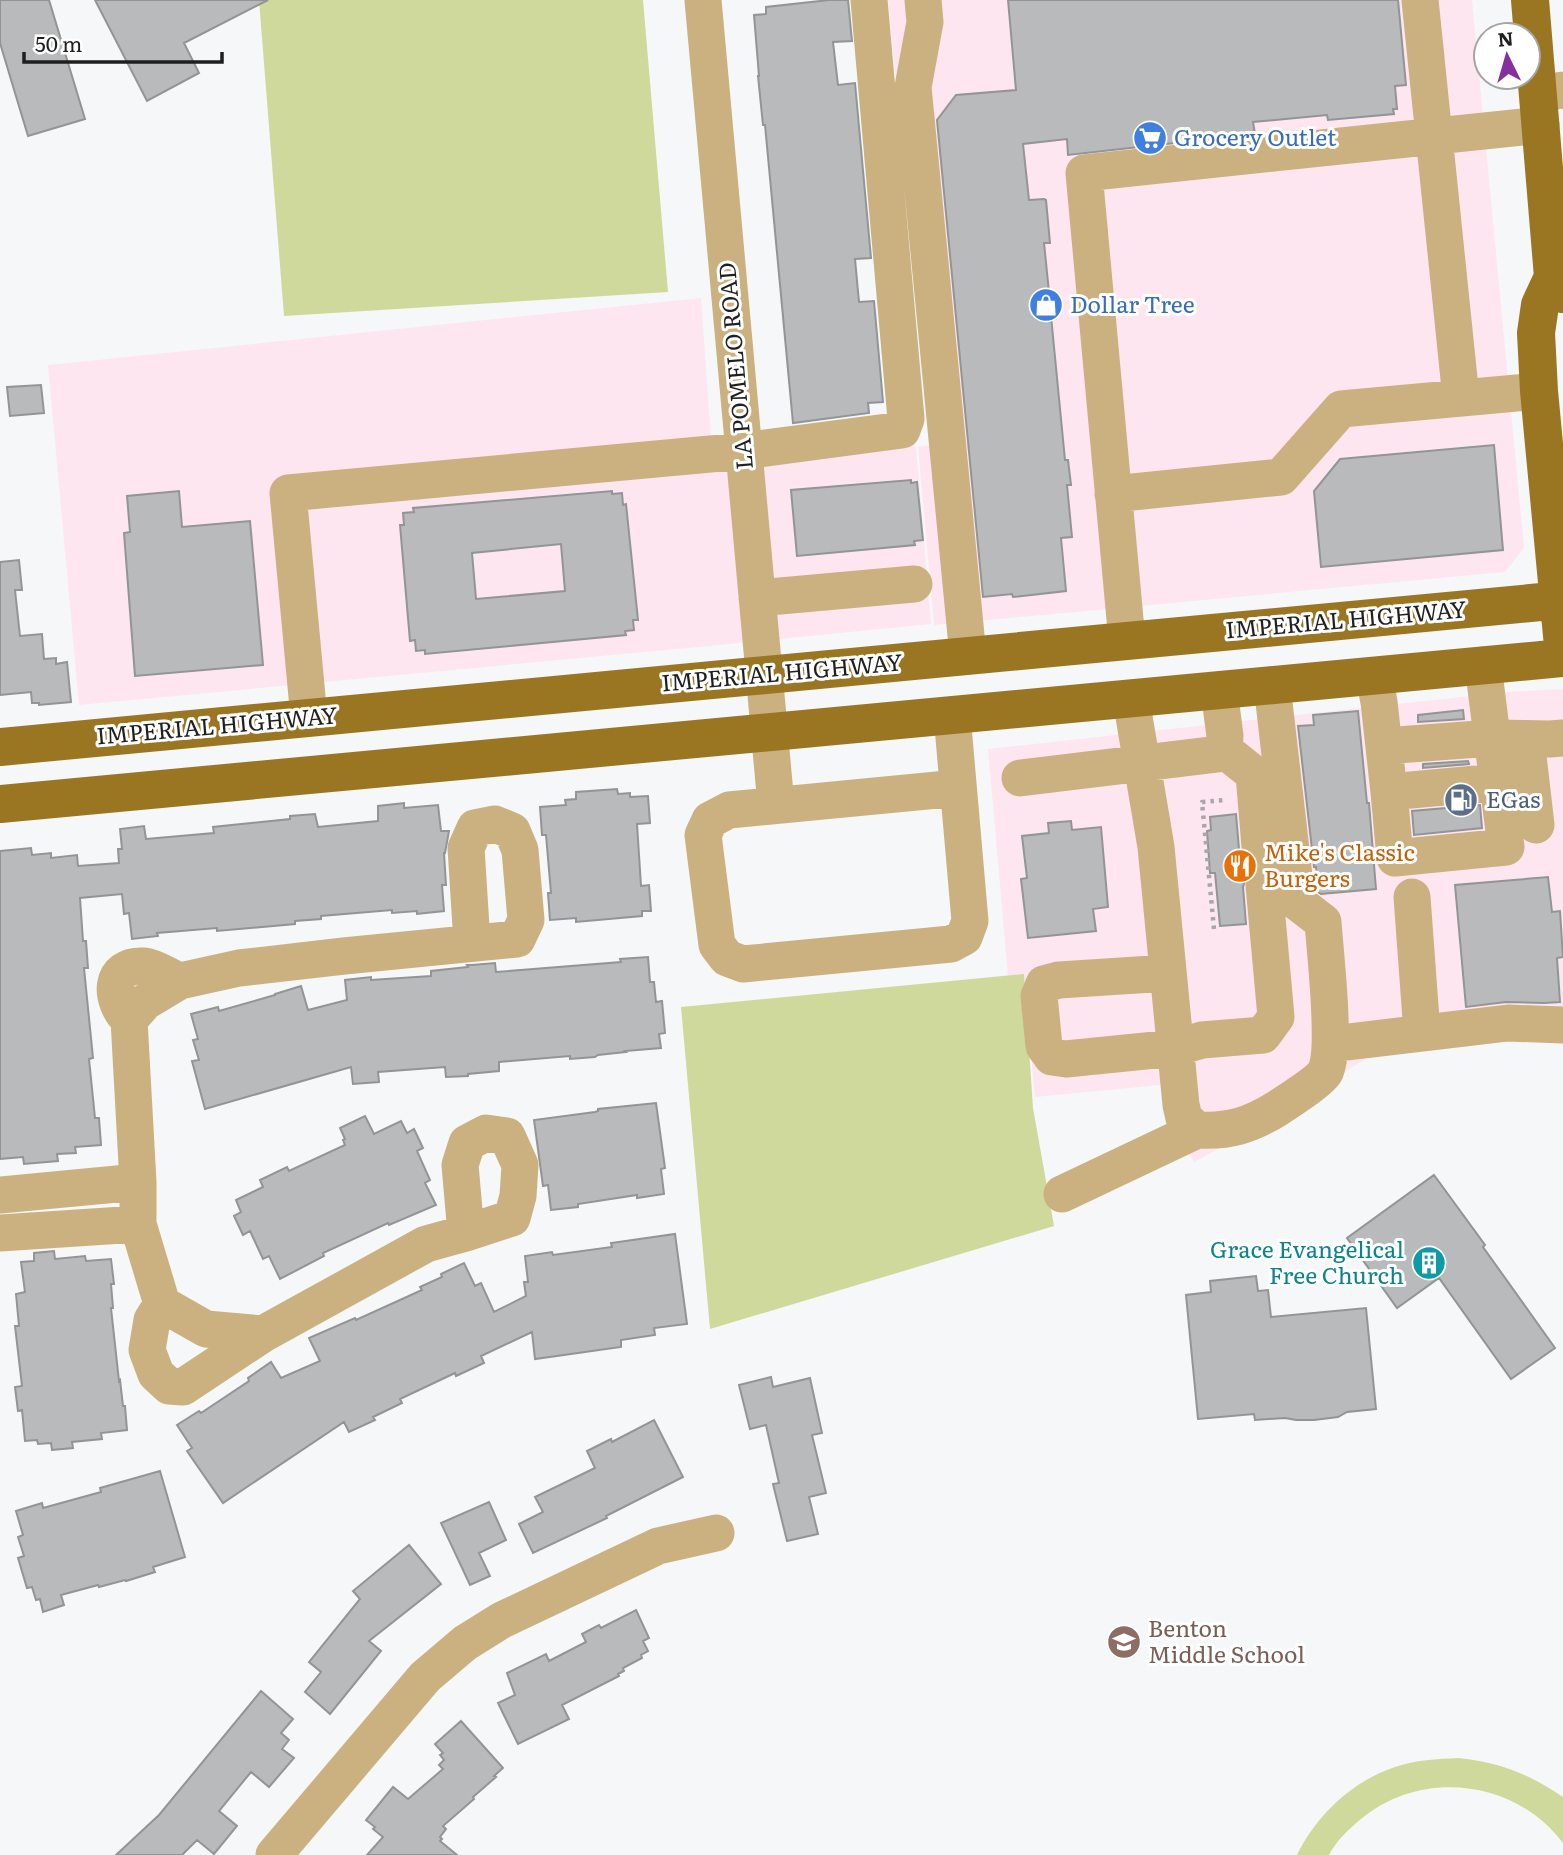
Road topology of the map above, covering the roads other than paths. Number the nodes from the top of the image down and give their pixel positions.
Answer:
1 (703, 0) edge
2 (869, 0) edge
3 (923, 0) edge
4 (1420, 0) edge
5 (1531, 0) edge
6 (1548, 103) edge
7 (1434, 136) junction
8 (1558, 285) edge
9 (1539, 391) junction
10 (1461, 398) junction
11 (743, 451) junction
12 (1113, 494) junction
13 (914, 584) dead end
14 (757, 598) junction
15 (1561, 600) edge
16 (1127, 641) junction
17 (1563, 646) edge
18 (968, 656) junction
19 (1563, 658) edge
20 (1483, 666) junction
21 (764, 675) junction
22 (1374, 676) junction
23 (1272, 685) junction
24 (1219, 690) junction
25 (1130, 699) junction
26 (952, 715) junction
27 (309, 718) junction
28 (769, 732) junction
29 (1509, 738) junction
30 (1563, 738) edge
31 (1384, 746) junction
32 (0, 747) edge
33 (1224, 750) junction
34 (1142, 764) junction
35 (1020, 778) dead end
36 (1498, 782) junction
37 (958, 788) junction
38 (1389, 792) junction
39 (0, 804) edge
40 (776, 805) junction
41 (1534, 825) edge
42 (1412, 897) dead end
43 (472, 943) dead end
44 (1168, 973) junction
45 (1563, 1025) edge
46 (1422, 1032) junction
47 (1331, 1044) junction
48 (1175, 1048) junction
49 (1197, 1130) junction
50 (138, 1182) junction
51 (0, 1195) edge
52 (1062, 1195) dead end
53 (138, 1224) junction
54 (0, 1233) edge
55 (466, 1233) dead end
56 (162, 1304) junction
57 (263, 1334) junction
58 (716, 1533) dead end
59 (274, 1855) edge

1 - 11 street, LA POMELO ROAD
2 - 11 street
3 - 18 street
4 - 7 street
5 - 6 main road
6 - 7 street
6 - 8 main road
7 - 10 street
7 - 12 street
8 - 9 main road
9 - 10 street
9 - 15 main road
10 - 12 street
11 - 14 street, LA POMELO ROAD
11 - 27 street
12 - 16 street
13 - 14 street
14 - 21 street, LA POMELO ROAD
15 - 16 main road, IMPERIAL HIGHWAY
15 - 17 main road
16 - 18 main road, IMPERIAL HIGHWAY
16 - 25 main road
18 - 21 main road, IMPERIAL HIGHWAY
19 - 20 main road
20 - 22 main road
20 - 29 street
21 - 27 main road, IMPERIAL HIGHWAY
21 - 28 street, LA POMELO ROAD
22 - 23 main road
22 - 31 street
23 - 24 main road
23 - 47 street
24 - 25 main road
24 - 33 street
25 - 26 main road
25 - 34 street
26 - 28 main road
26 - 37 street
27 - 32 main road, IMPERIAL HIGHWAY
28 - 39 main road
28 - 40 street, LA POMELO ROAD
29 - 30 street
29 - 31 street
29 - 36 street
29 - 41 street
31 - 38 street
33 - 34 street
33 - 48 street
34 - 35 street
34 - 44 street
36 - 38 street
36 - 41 street
37 - 40 street
37 - 40 street
38 - 41 street
42 - 46 street
43 - 50 street
44 - 48 street
44 - 48 street
45 - 46 street
46 - 47 street
47 - 49 street
48 - 49 street
49 - 52 street
50 - 51 street
50 - 53 street
53 - 54 street
53 - 56 street
55 - 57 street
56 - 57 street
56 - 57 street
58 - 59 street

